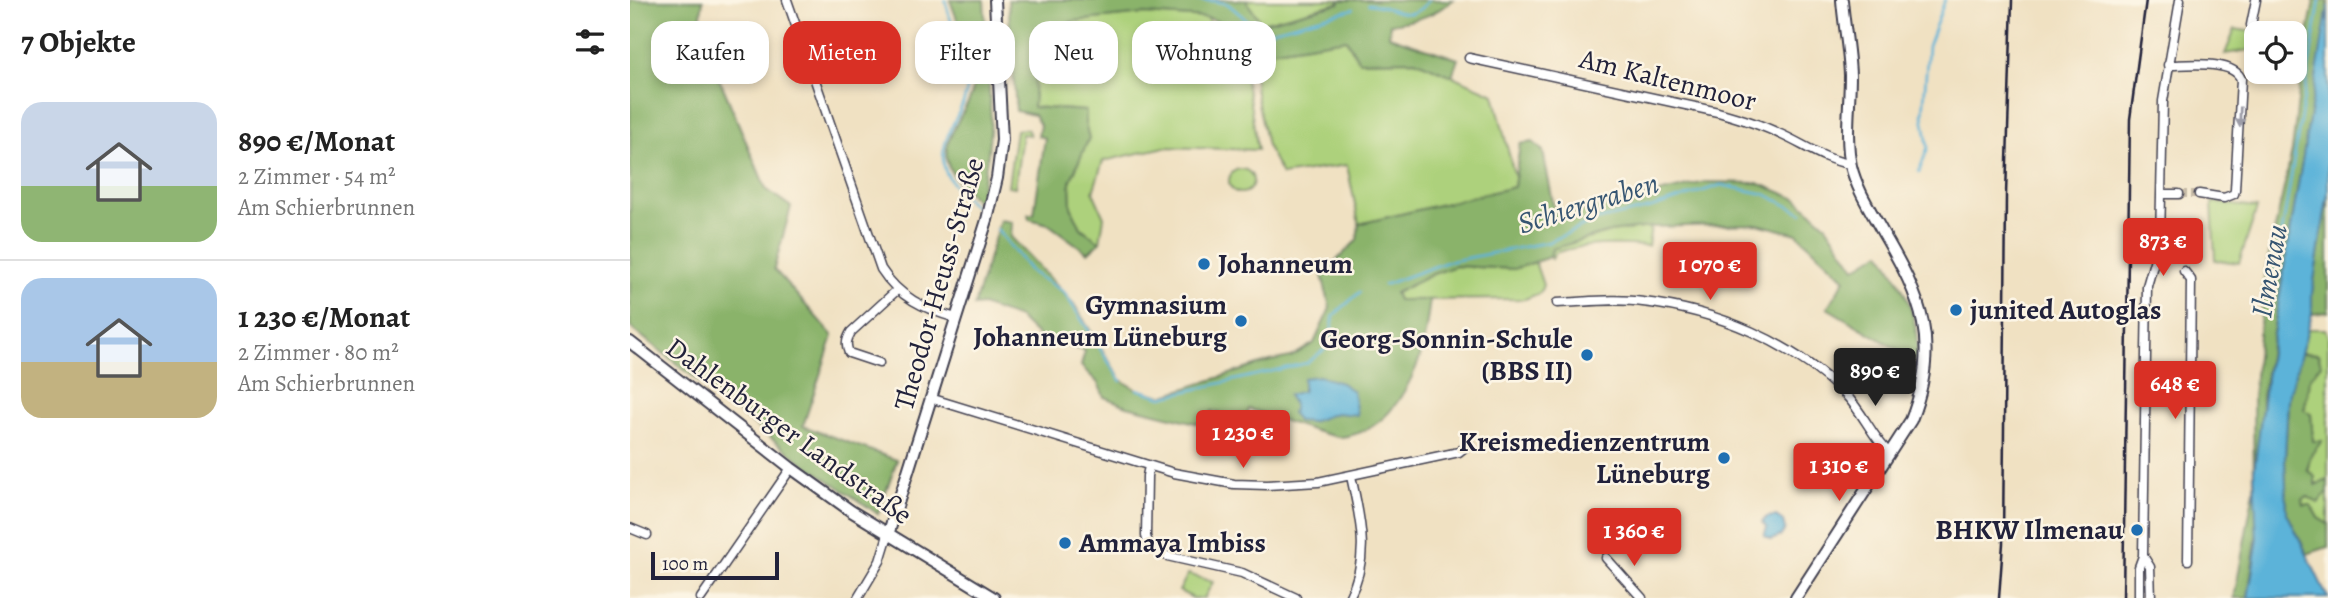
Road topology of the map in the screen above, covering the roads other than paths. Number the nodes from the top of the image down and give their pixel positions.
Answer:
1 (787, 0) edge
2 (995, 0) edge
3 (1842, 0) edge
4 (2180, 0) edge
5 (2256, 0) edge
6 (2251, 21) edge
7 (1469, 58) dead end
8 (2168, 65) junction
9 (1851, 164) junction
10 (2161, 194) junction
11 (2179, 194) tunnel mouth
12 (2199, 194) tunnel mouth
13 (2184, 271) dead end
14 (897, 290) junction
15 (1558, 303) dead end
16 (956, 318) junction
17 (630, 342) edge
18 (879, 363) dead end
19 (930, 398) junction
20 (1469, 444) dead end
21 (1890, 454) junction
22 (1149, 466) junction
23 (791, 468) junction
24 (1351, 476) junction
25 (630, 528) edge
26 (647, 535) dead end
27 (888, 535) junction
28 (2143, 556) junction
29 (1606, 558) dead end
30 (2188, 560) dead end
31 (702, 598) edge
32 (858, 598) edge
33 (994, 598) edge
34 (1296, 598) edge
35 (1349, 598) edge
36 (1642, 598) edge
37 (1796, 598) edge
38 (2139, 598) edge
39 (2151, 598) edge

1 - 14 street
2 - 16 main road, Theodor-Heuss-Straße
3 - 9 main road
4 - 8 street
5 - 6 street
7 - 9 street, Am Kaltenmoor
8 - 10 street
8 -> 12 street
9 - 21 main road
10 - 11 street
10 - 28 street
13 - 30 street
14 - 16 street
14 - 18 street
15 - 21 street
16 - 19 main road, Theodor-Heuss-Straße
17 - 23 main road, Dahlenburger Landstraße
19 - 22 street
19 - 27 main road, Theodor-Heuss-Straße
20 - 24 street
21 - 37 main road
22 - 24 street
22 - 34 street
23 - 27 main road, Dahlenburger Landstraße
23 - 31 street
24 - 35 street
25 - 26 street
27 - 32 street
27 - 33 main road, Dahlenburger Landstraße
28 - 38 street
28 - 39 street
29 - 36 street

